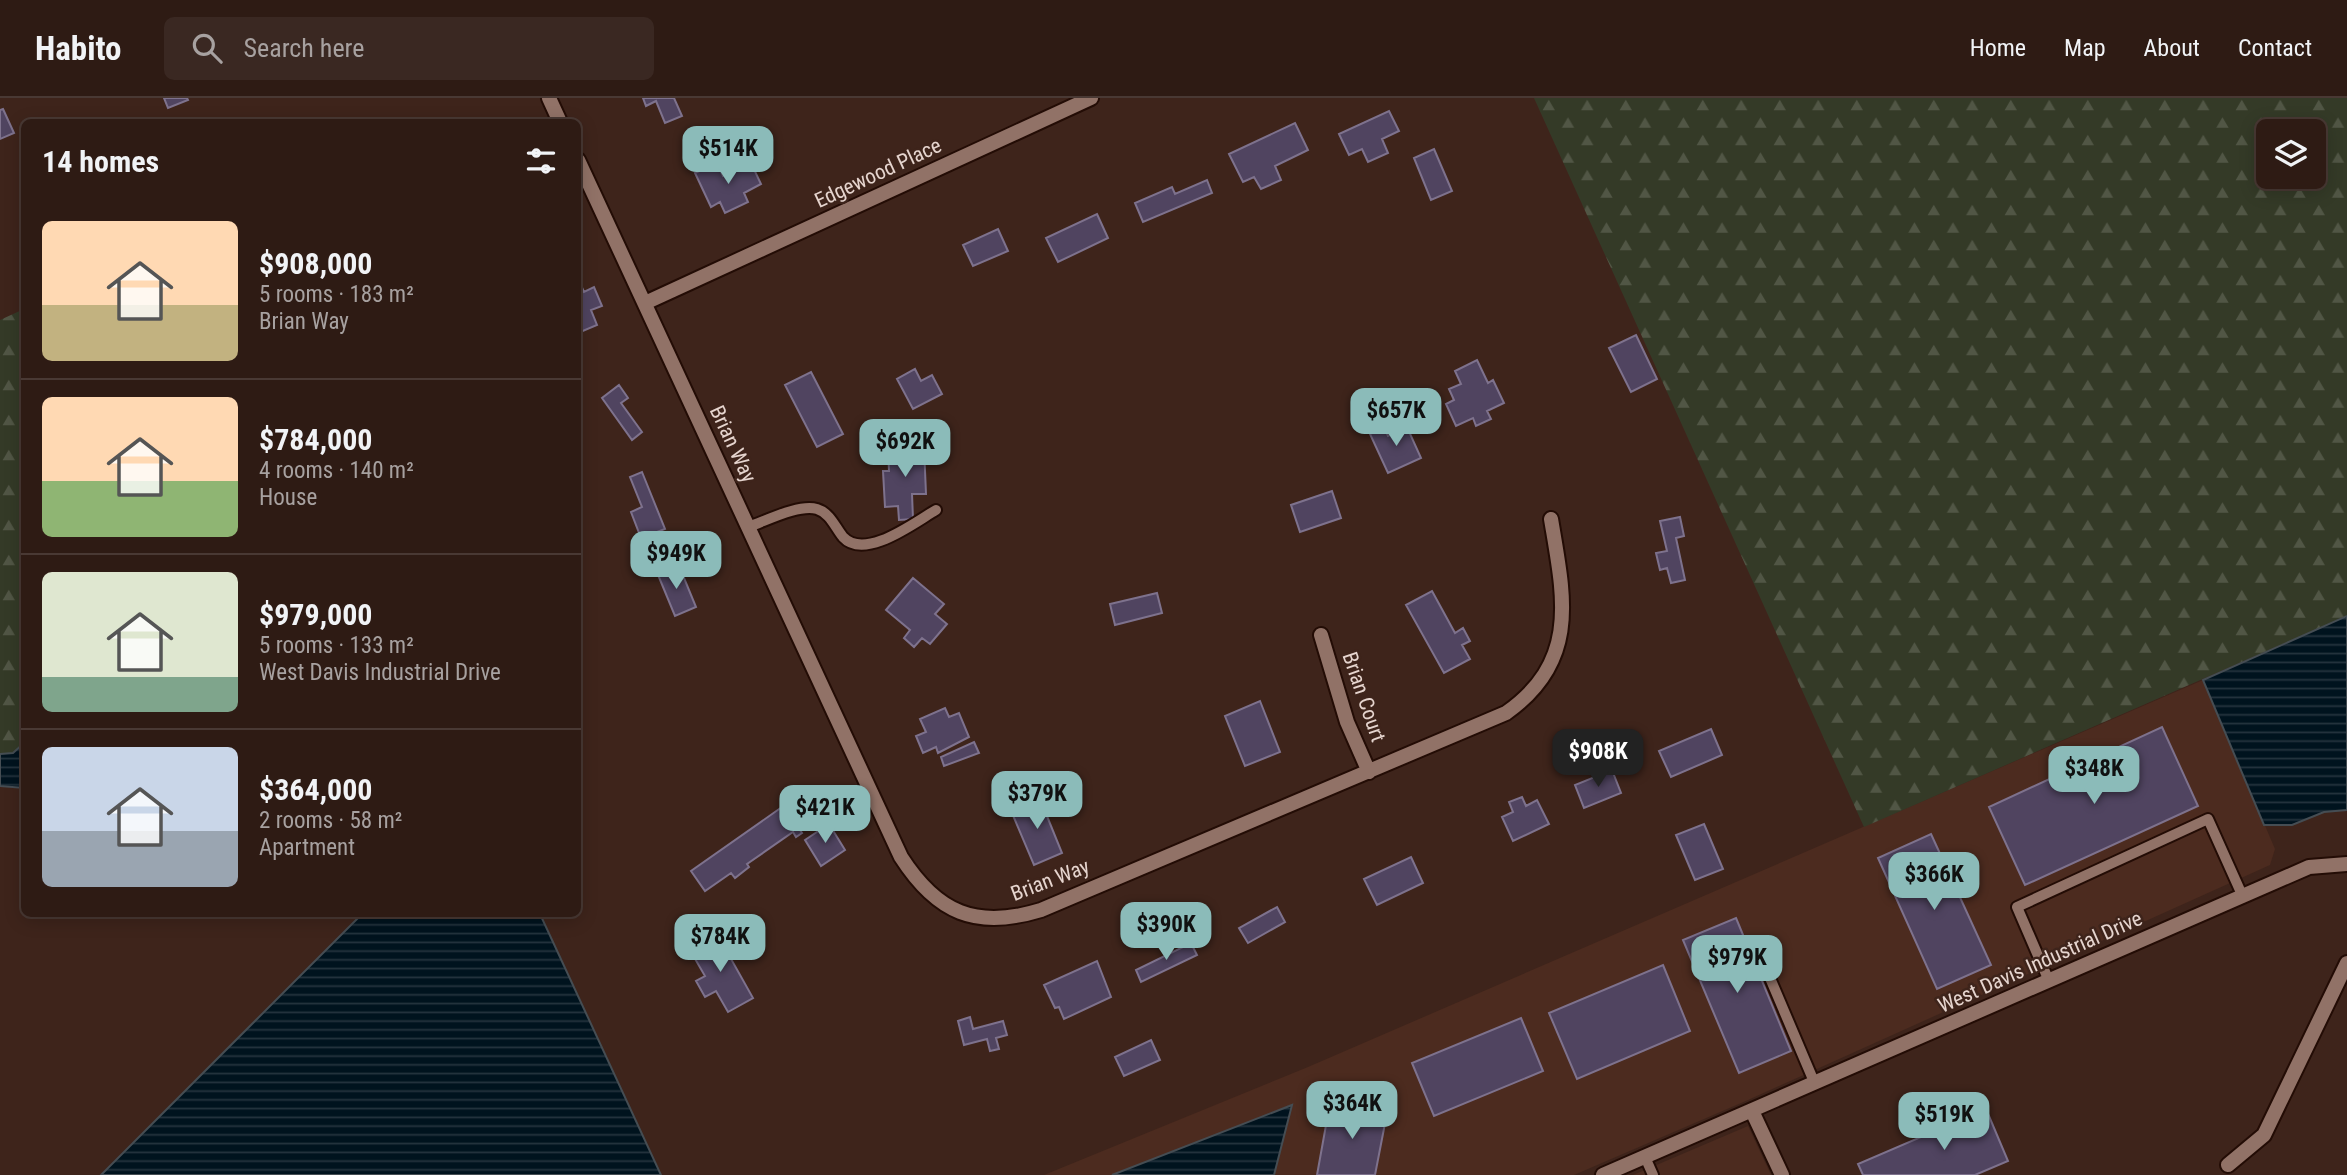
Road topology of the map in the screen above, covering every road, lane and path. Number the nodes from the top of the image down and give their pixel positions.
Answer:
1 (549, 98) edge
2 (1091, 98) edge
3 (559, 119) edge
4 (581, 166) edge
5 (645, 303) junction
6 (936, 510) dead end
7 (1551, 519) dead end
8 (748, 527) junction
9 (1321, 635) dead end
10 (1369, 772) junction
11 (2347, 864) edge
12 (2243, 897) junction
13 (1756, 945) dead end
14 (2347, 963) edge
15 (2049, 981) junction
16 (1815, 1084) junction
17 (1752, 1111) junction
18 (1645, 1157) junction
19 (2228, 1165) dead end
20 (1604, 1175) edge
21 (1653, 1175) edge
22 (1782, 1175) edge

1 - 3 street
2 - 5 street, Edgewood Place
4 - 5 street, Brian Way
5 - 8 street, Brian Way
6 - 8 lane
7 - 10 street, Brian Way
8 - 10 street, Brian Way
9 - 10 street, Brian Court
11 - 12 street, West Davis Industrial Drive
12 - 15 street, West Davis Industrial Drive
12 - 15 lane
13 - 16 lane
14 - 19 street
15 - 16 street, West Davis Industrial Drive
16 - 17 street, West Davis Industrial Drive
17 - 18 street, West Davis Industrial Drive
17 - 22 street
18 - 20 street, West Davis Industrial Drive
18 - 21 lane

